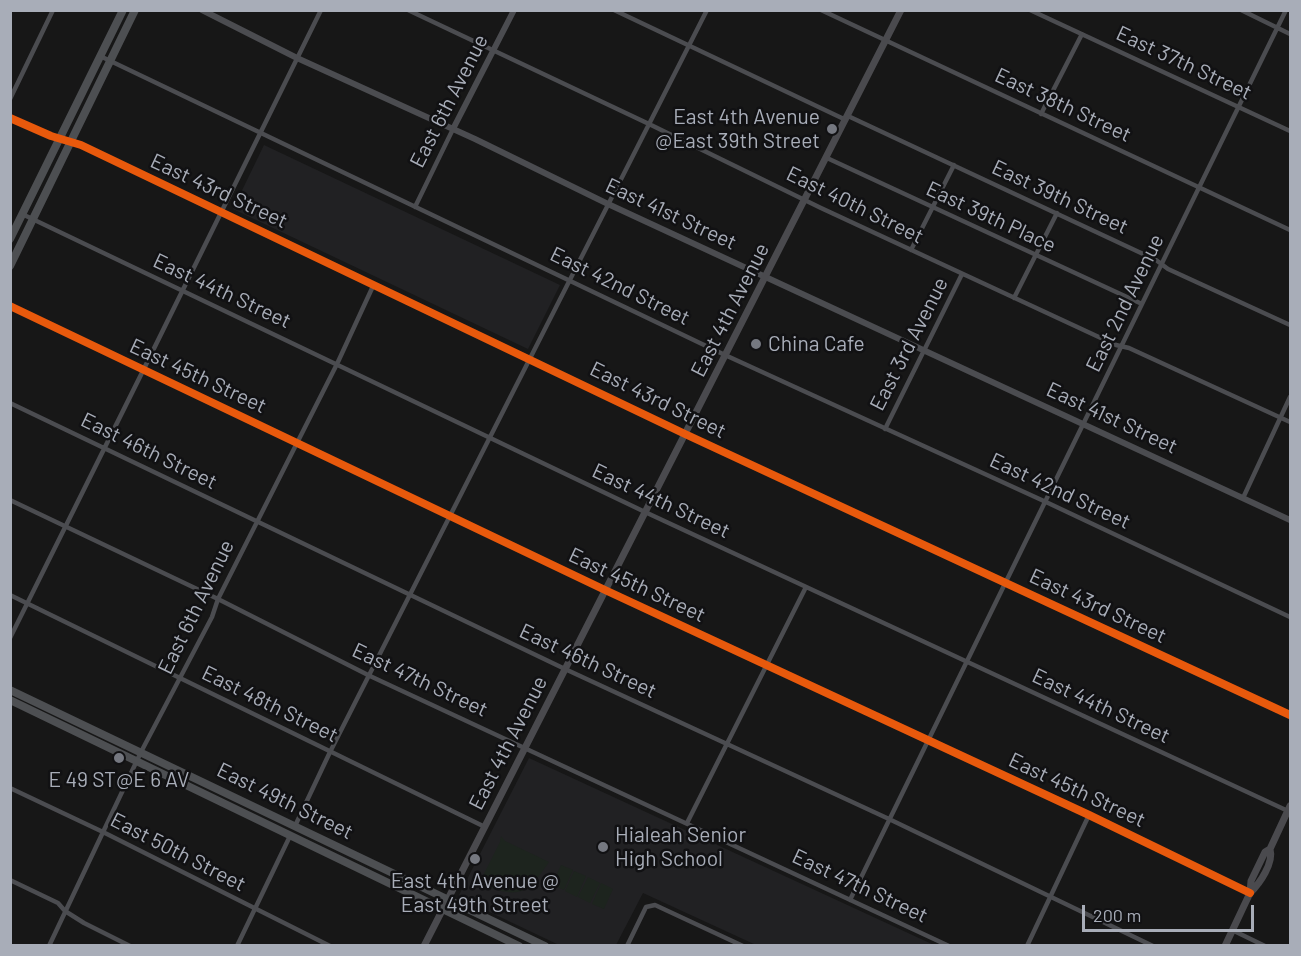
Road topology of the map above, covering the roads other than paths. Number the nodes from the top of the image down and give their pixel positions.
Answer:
1 (53, 10) edge
2 (123, 10) edge
3 (135, 10) edge
4 (202, 10) edge
5 (321, 10) edge
6 (408, 10) edge
7 (514, 10) edge
8 (614, 10) edge
9 (707, 10) edge
10 (821, 10) edge
11 (901, 10) edge
12 (1030, 10) edge
13 (1241, 10) edge
14 (1286, 10) edge
15 (1277, 28) junction
16 (1082, 34) junction
17 (1290, 34) edge
18 (886, 40) junction
19 (689, 46) junction
20 (493, 50) junction
21 (100, 56) junction
22 (297, 58) junction
23 (111, 61) junction
24 (10, 99) edge
25 (1238, 106) junction
26 (1041, 114) junction
27 (10, 118) edge
28 (847, 118) junction
29 (649, 124) junction
30 (453, 129) junction
31 (1290, 130) edge
32 (260, 133) junction
33 (59, 139) junction
34 (71, 142) junction
35 (827, 158) junction
36 (954, 165) junction
37 (1200, 186) junction
38 (805, 200) junction
39 (608, 204) junction
40 (415, 207) junction
41 (932, 208) junction
42 (221, 213) junction
43 (1057, 213) junction
44 (22, 214) junction
45 (33, 219) junction
46 (1290, 230) edge
47 (10, 239) edge
48 (911, 250) junction
49 (1036, 256) junction
50 (1162, 265) junction
51 (10, 266) edge
52 (962, 274) junction
53 (766, 276) junction
54 (570, 280) junction
55 (374, 284) junction
56 (181, 290) junction
57 (1014, 298) junction
58 (1142, 304) junction
59 (10, 306) edge
60 (1290, 325) edge
61 (1122, 345) junction
62 (925, 350) junction
63 (725, 355) junction
64 (530, 359) junction
65 (337, 364) junction
66 (142, 370) junction
67 (1290, 397) edge
68 (10, 403) edge
69 (1281, 417) junction
70 (1290, 422) edge
71 (1084, 423) junction
72 (885, 429) junction
73 (685, 434) junction
74 (491, 437) junction
75 (298, 442) junction
76 (106, 449) junction
77 (1243, 498) junction
78 (10, 500) edge
79 (1046, 502) junction
80 (645, 512) junction
81 (451, 516) junction
82 (1290, 520) edge
83 (257, 521) junction
84 (66, 526) junction
85 (1005, 582) junction
86 (806, 587) junction
87 (605, 590) junction
88 (412, 594) junction
89 (10, 595) edge
90 (218, 599) junction
91 (28, 603) junction
92 (1290, 617) edge
93 (10, 638) edge
94 (967, 662) junction
95 (766, 665) junction
96 (565, 669) junction
97 (370, 676) junction
98 (179, 678) junction
99 (10, 690) edge
100 (10, 700) edge
101 (1290, 715) edge
102 (927, 741) junction
103 (726, 744) junction
104 (524, 747) junction
105 (141, 752) junction
106 (330, 752) junction
107 (137, 761) junction
108 (10, 788) edge
109 (1290, 810) edge
110 (241, 812) junction
111 (1089, 815) junction
112 (889, 819) junction
113 (687, 823) junction
114 (295, 826) junction
115 (483, 826) junction
116 (103, 832) junction
117 (290, 836) junction
118 (338, 846) junction
119 (10, 880) edge
120 (1250, 893) junction
121 (1050, 896) junction
122 (446, 899) junction
123 (850, 900) junction
124 (254, 909) junction
125 (441, 909) junction
126 (65, 911) junction
127 (1232, 930) junction
128 (49, 945) edge
129 (130, 945) edge
130 (237, 945) edge
131 (330, 945) edge
132 (424, 945) edge
133 (519, 945) edge
134 (544, 945) edge
135 (627, 945) edge
136 (742, 945) edge
137 (949, 945) edge
138 (1027, 945) edge
139 (1153, 945) edge
140 (1225, 945) edge
141 (1264, 945) edge

1 - 24 street
2 - 21 main road
3 - 23 main road
4 - 22 street, East 41st Street
5 - 22 street
6 - 20 street, East 40th Street
7 - 20 street, East 6th Avenue
8 - 19 street, East 39th Street
9 - 19 street
10 - 18 street, East 38th Street
11 - 18 main road, East 4th Avenue
12 - 16 street, East 37th Street
13 - 15 street
14 - 15 street, East 2nd Avenue
15 - 17 street
15 - 25 street, East 2nd Avenue
16 - 25 street, East 37th Street
16 - 26 street
18 - 26 street, East 38th Street
18 - 28 main road, East 4th Avenue
19 - 28 street, East 39th Street
19 - 29 street
20 - 29 street, East 40th Street
20 - 30 street, East 6th Avenue
21 - 23 street, East 42nd Street
21 - 33 main road
22 - 30 street, East 41st Street
22 - 32 street
23 - 32 street, East 42nd Street
23 - 34 main road
25 - 31 street, East 37th Street
25 - 37 street, East 2nd Avenue
26 - 37 street, East 38th Street
27 - 33 street, East 43rd Street
28 - 35 main road, East 4th Avenue
28 - 36 street, East 39th Street
29 - 38 street, East 40th Street
29 - 39 street
30 - 39 street, East 41st Street
30 - 40 street, East 6th Avenue
32 - 40 street, East 42nd Street
32 - 42 street
33 - 34 street, East 43rd Street
33 - 44 main road
34 - 42 street, East 43rd Street
34 - 45 main road
35 - 38 main road, East 4th Avenue
35 - 41 street, East 39th Place
36 - 41 street
36 - 43 street, East 39th Street
37 - 46 street, East 38th Street
37 - 50 street, East 2nd Avenue
38 - 48 street, East 40th Street
38 - 53 main road, East 4th Avenue
39 - 53 street, East 41st Street
39 - 54 street
40 - 54 street, East 42nd Street
41 - 48 street
41 - 49 street, East 39th Place
42 - 55 street, East 43rd Street
42 - 56 street
43 - 49 street
43 - 50 street, East 39th Street
44 - 45 street, East 44th Street
44 - 47 main road
45 - 51 main road
45 - 56 street, East 44th Street
48 - 52 street, East 40th Street
49 - 57 street
49 - 58 street, East 39th Place
50 - 58 street, East 2nd Avenue
50 - 60 street, East 39th Street
52 - 57 street, East 40th Street
52 - 62 street, East 3rd Avenue
53 - 62 street, East 41st Street
53 - 63 main road, East 4th Avenue
54 - 63 street, East 42nd Street
54 - 64 street
55 - 64 street, East 43rd Street
55 - 65 street, East 6th Avenue
56 - 65 street, East 44th Street
56 - 66 street
57 - 61 street, East 40th Street
58 - 61 street, East 2nd Avenue
59 - 66 street, East 45th Street
61 - 69 street, East 40th Street
61 - 71 street, East 2nd Avenue
62 - 71 street, East 41st Street
62 - 72 street, East 3rd Avenue
63 - 72 street, East 42nd Street
63 - 73 main road, East 4th Avenue
64 - 73 street, East 43rd Street
64 - 74 street
65 - 74 street, East 44th Street
65 - 75 street, East 6th Avenue
66 - 75 street, East 45th Street
66 - 76 street
67 - 69 street
68 - 76 street, East 46th Street
69 - 70 street, East 40th Street
69 - 77 street
71 - 77 street, East 41st Street
71 - 79 street, East 2nd Avenue
72 - 79 street, East 42nd Street
73 - 80 main road, East 4th Avenue
73 - 85 street, East 43rd Street
74 - 80 street, East 44th Street
74 - 81 street
75 - 81 street, East 45th Street
75 - 83 street, East 6th Avenue
76 - 83 street, East 46th Street
76 - 84 street
77 - 82 street, East 41st Street
78 - 84 street, East 47th Street
79 - 85 street, East 2nd Avenue
79 - 92 street, East 42nd Street
80 - 86 street, East 44th Street
80 - 87 main road, East 4th Avenue
81 - 87 street, East 45th Street
81 - 88 street
83 - 88 street, East 46th Street
83 - 90 street, East 6th Avenue
84 - 90 street, East 47th Street
84 - 91 street
85 - 94 street, East 2nd Avenue
85 - 101 street, East 43rd Street
86 - 94 street, East 44th Street
86 - 95 street
87 - 95 street, East 45th Street
87 - 96 main road, East 4th Avenue
88 - 96 street, East 46th Street
88 - 97 street
89 - 91 street, East 48th Street
90 - 97 street, East 47th Street
90 - 98 street, East 6th Avenue
91 - 93 street
91 - 98 street, East 48th Street
94 - 102 street, East 2nd Avenue
94 - 109 street, East 44th Street
95 - 102 street, East 45th Street
95 - 103 street
96 - 103 street, East 46th Street
96 - 104 main road, East 4th Avenue
97 - 104 street, East 47th Street
97 - 106 street
98 - 105 street, East 6th Avenue
98 - 106 street, East 48th Street
99 - 105 main road, East 49th Street
100 - 107 main road, East 49th Street
102 - 111 street, East 45th Street
102 - 112 street, East 2nd Avenue
103 - 112 street, East 46th Street
103 - 113 street
104 - 113 street, East 47th Street
104 - 115 main road, East 4th Avenue
105 - 107 street, East 6th Avenue
105 - 114 main road, East 49th Street
106 - 114 street
106 - 115 street, East 48th Street
107 - 110 main road, East 49th Street
107 - 116 street, East 6th Avenue
108 - 116 street, East 50th Street
109 - 120 main road
110 - 114 main road
110 - 117 main road, East 49th Street
111 - 120 street, East 45th Street
111 - 121 street
112 - 121 street, East 46th Street
112 - 123 street, East 2nd Avenue
113 - 123 street, East 47th Street
114 - 118 main road, East 49th Street
115 - 122 main road, East 4th Avenue
116 - 124 street, East 50th Street
116 - 126 street, East 6th Avenue
117 - 118 main road
117 - 124 street
117 - 125 main road, East 49th Street
118 - 122 main road, East 49th Street
119 - 126 street
120 - 127 main road
121 - 138 street
121 - 139 street, East 46th Street
122 - 125 main road, East 4th Avenue
122 - 134 main road, East 49th Street
123 - 137 street, East 47th Street
124 - 130 street
124 - 131 street, East 50th Street
125 - 132 main road, East 4th Avenue
125 - 133 main road, East 49th Street
126 - 128 street, East 6th Avenue
126 - 129 street
127 - 140 main road
127 - 141 street
135 - 136 street

